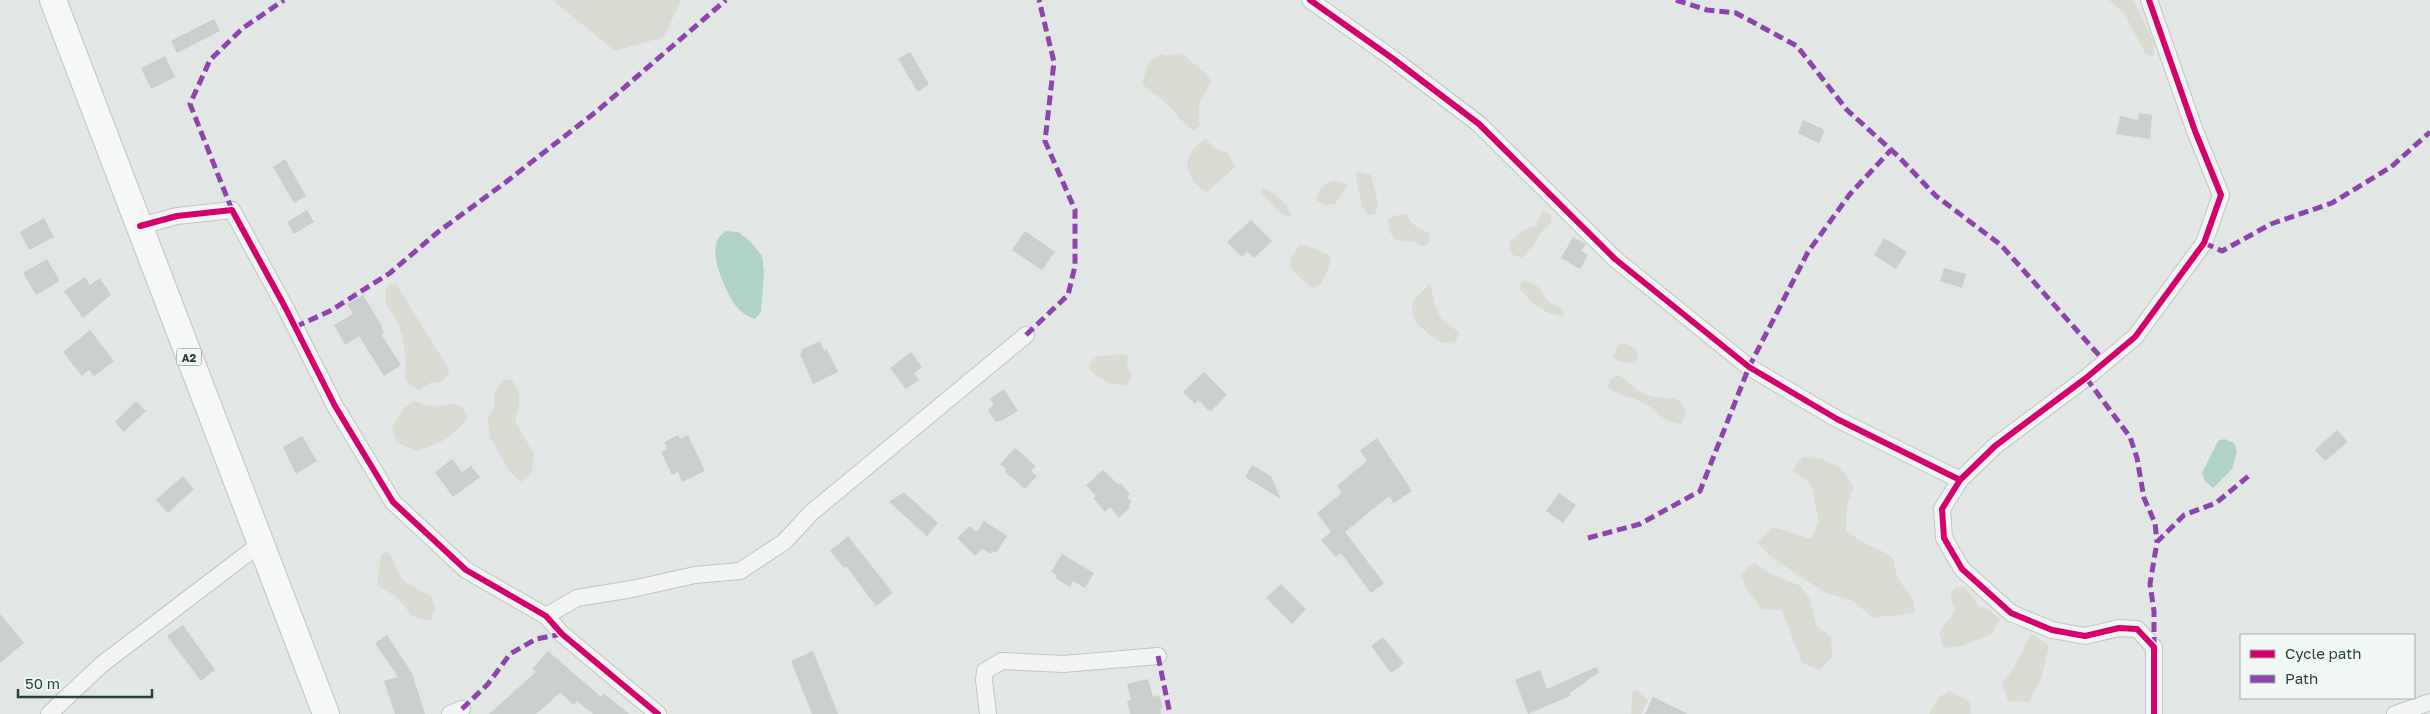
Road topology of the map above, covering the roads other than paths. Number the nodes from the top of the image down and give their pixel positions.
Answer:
1 (53, 0) edge
2 (1310, 0) edge
3 (2149, 0) edge
4 (140, 226) junction
5 (1026, 335) dead end
6 (1960, 480) junction
7 (260, 544) junction
8 (546, 616) junction
9 (1158, 656) dead end
10 (2430, 702) edge
11 (49, 714) edge
12 (326, 714) edge
13 (658, 714) edge
14 (988, 714) edge
15 (2154, 714) edge
16 (2395, 714) edge

1 - 4 main road, A2
2 - 6 street
3 - 6 street
4 - 7 main road, A2
4 - 8 street
5 - 8 street
6 - 15 street
7 - 11 street
7 - 12 main road, A2
8 - 13 street
9 - 14 street
10 - 16 street

